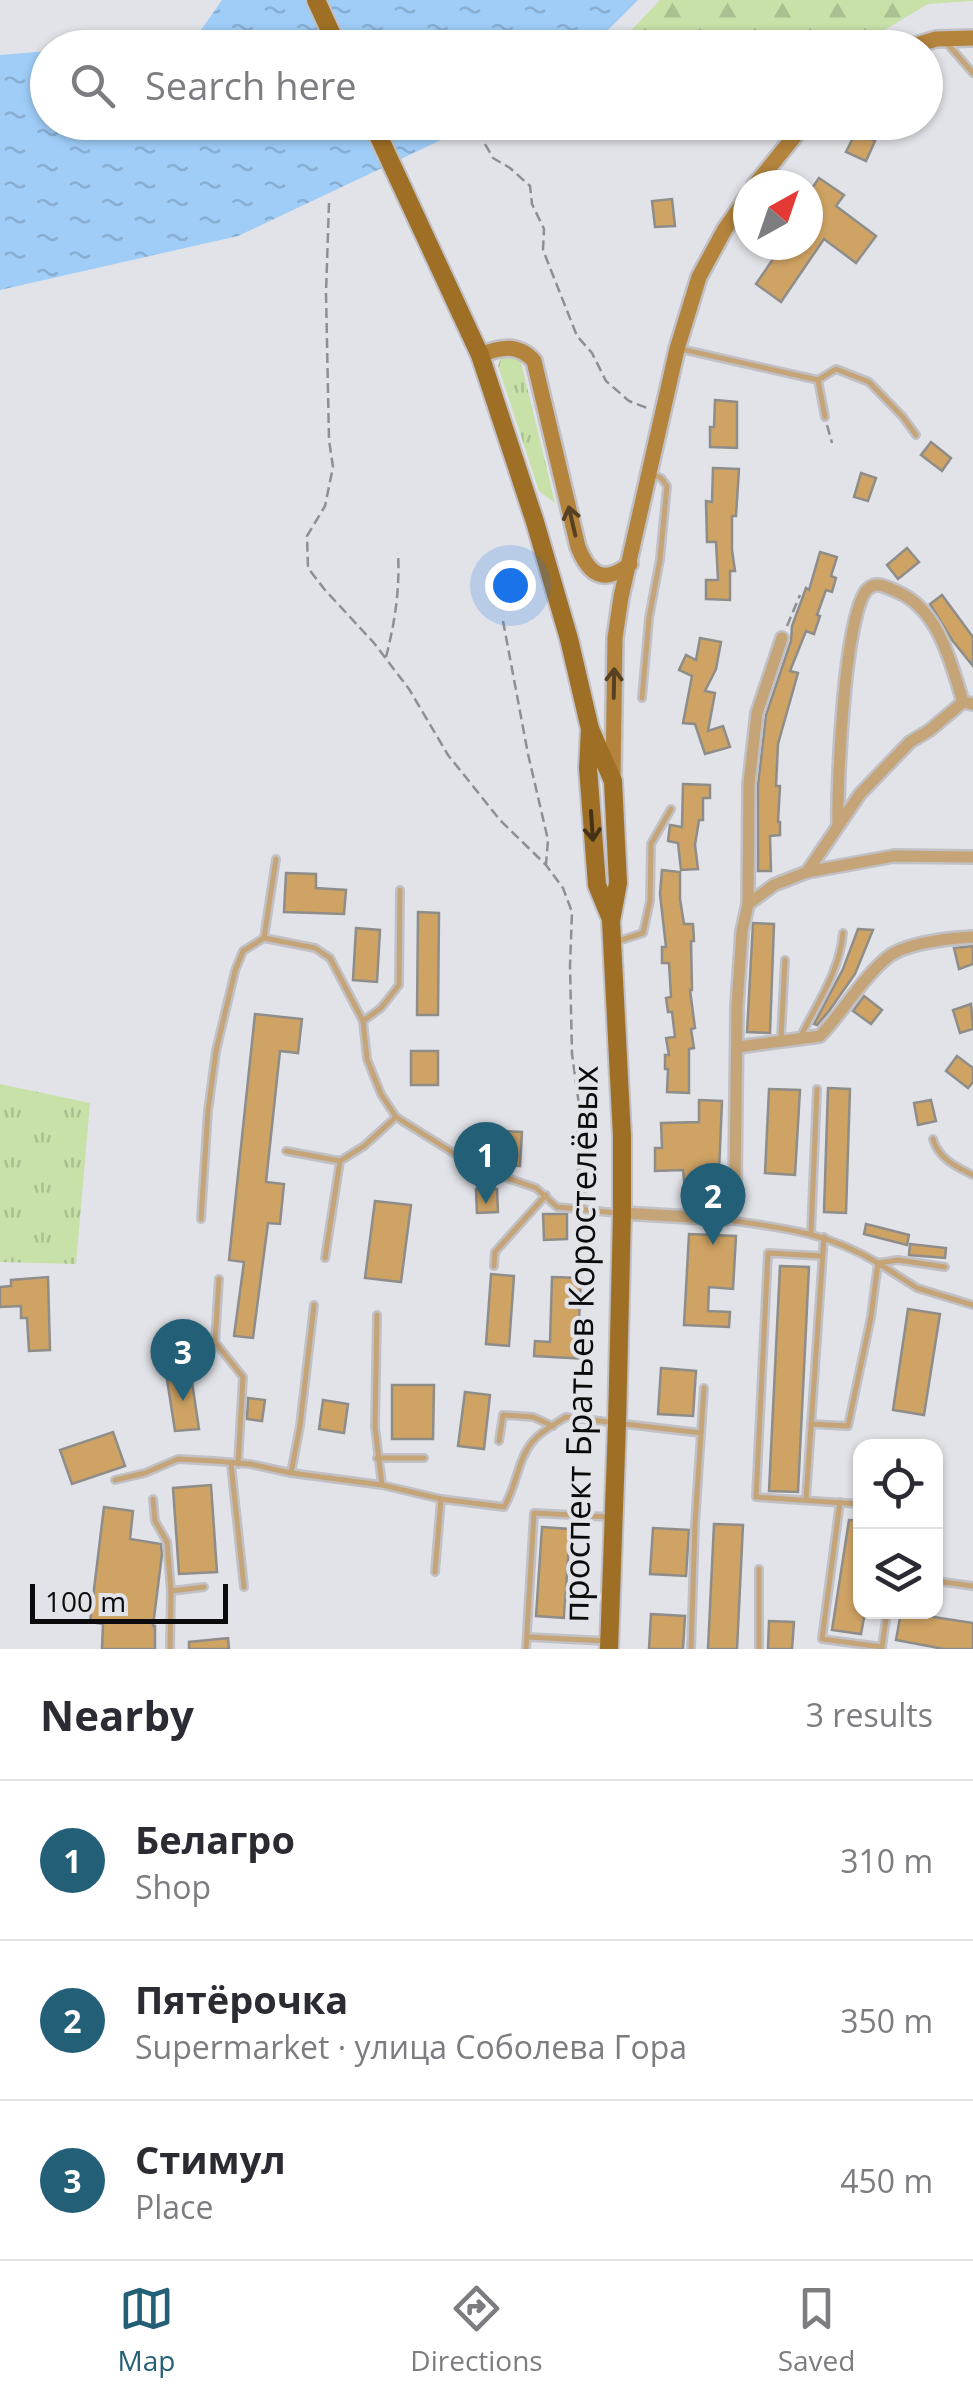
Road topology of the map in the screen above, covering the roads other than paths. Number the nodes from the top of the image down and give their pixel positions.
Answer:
1 (316, 0) edge
2 (330, 30) edge
3 (973, 38) edge
4 (943, 39) joint
5 (973, 72) edge
6 (380, 140) edge
7 (792, 140) edge
8 (768, 170) edge
9 (733, 218) edge
10 (677, 348) junction
11 (480, 355) junction
12 (818, 380) junction
13 (825, 417) road end
14 (916, 435) dead end
15 (650, 473) junction
16 (630, 564) junction
17 (782, 638) road end
18 (642, 698) dead end
19 (968, 703) edge
20 (590, 728) junction
21 (613, 781) junction
22 (671, 809) dead end
23 (838, 824) junction
24 (973, 857) edge
25 (276, 859) dead end
26 (807, 872) junction
27 (400, 890) dead end
28 (748, 904) junction
29 (611, 921) junction
30 (842, 933) dead end
31 (973, 937) edge
32 (264, 938) junction
33 (612, 943) junction
34 (786, 960) dead end
35 (363, 1021) junction
36 (800, 1039) junction
37 (781, 1042) junction
38 (738, 1047) junction
39 (817, 1089) dead end
40 (581, 1116) road end
41 (396, 1117) junction
42 (933, 1140) dead end
43 (286, 1151) dead end
44 (340, 1161) junction
45 (973, 1175) edge
46 (546, 1195) junction
47 (582, 1210) junction
48 (622, 1213) junction
49 (201, 1219) dead end
50 (725, 1219) junction
51 (810, 1233) junction
52 (824, 1237) junction
53 (821, 1256) junction
54 (324, 1258) dead end
55 (878, 1264) junction
56 (494, 1266) dead end
57 (945, 1266) dead end
58 (219, 1279) dead end
59 (314, 1305) dead end
60 (973, 1305) edge
61 (377, 1315) dead end
62 (704, 1388) dead end
63 (618, 1424) junction
64 (811, 1424) junction
65 (552, 1426) junction
66 (702, 1433) junction
67 (499, 1441) dead end
68 (377, 1458) junction
69 (424, 1458) dead end
70 (235, 1464) junction
71 (291, 1473) junction
72 (114, 1480) dead end
73 (382, 1485) junction
74 (154, 1499) dead end
75 (441, 1499) junction
76 (806, 1500) junction
77 (840, 1502) junction
78 (853, 1503) edge
79 (614, 1518) junction
80 (759, 1569) dead end
81 (435, 1572) dead end
82 (943, 1582) edge
83 (973, 1586) edge
84 (204, 1587) dead end
85 (244, 1588) dead end
86 (171, 1591) junction
87 (887, 1619) edge
88 (527, 1637) junction
89 (578, 1640) junction
90 (609, 1645) edge
91 (170, 1649) edge
92 (526, 1649) edge
93 (577, 1649) edge
94 (691, 1649) edge
95 (758, 1649) edge

1 - 2 main road
3 - 4 street
4 - 5 lane
6 - 11 main road, проспект Братьев Коростелёвых
7 - 8 street
9 - 10 street
10 - 12 lane
10 - 15 street
16 -> 11 street
11 - 20 main road, проспект Братьев Коростелёвых
12 - 13 lane
12 - 14 lane
15 - 16 street
15 - 18 lane
21 -> 16 street
17 - 28 street
19 - 23 street
19 - 23 street
20 - 21 main road, проспект Братьев Коростелёвых
20 -> 29 main road, проспект Братьев Коростелёвых
21 - 29 main road, проспект Братьев Коростелёвых
22 - 33 lane
23 - 26 street
24 - 26 street
25 - 32 lane
26 - 28 street
27 - 35 lane
28 - 38 street
29 - 33 main road, проспект Братьев Коростелёвых
30 - 36 lane
31 - 36 street
32 - 35 lane
32 - 49 lane
33 - 48 main road, проспект Братьев Коростелёвых
34 - 37 lane
35 - 41 lane
36 - 37 street
37 - 38 street
38 - 50 street
39 - 51 lane
40 - 47 lane
41 - 44 lane
41 - 46 lane
42 - 45 lane
43 - 44 lane
44 - 54 lane
46 - 47 lane
46 - 56 lane
47 - 48 lane
48 - 50 street
48 - 63 main road, проспект Братьев Коростелёвых
50 - 51 lane
51 - 52 lane
52 - 53 lane
52 - 55 lane
53 - 64 lane
53 - 76 lane
55 - 57 lane
55 - 60 lane
55 - 64 lane
58 - 70 lane
59 - 71 lane
61 - 68 lane
62 - 66 lane
63 - 65 lane
63 - 66 lane
63 - 79 main road, проспект Братьев Коростелёвых
64 - 76 lane
65 - 67 lane
65 - 75 lane
66 - 94 lane
68 - 69 lane
68 - 73 lane
70 - 71 lane
70 - 72 lane
70 - 85 lane
71 - 73 lane
73 - 75 lane
74 - 86 lane
75 - 81 lane
76 - 77 lane
77 - 78 lane
77 - 87 lane
79 - 88 lane
79 - 90 main road, проспект Братьев Коростелёвых
80 - 95 lane
82 - 83 lane
84 - 86 lane
86 - 91 lane
88 - 89 lane
88 - 92 lane
89 - 90 lane
89 - 93 lane

